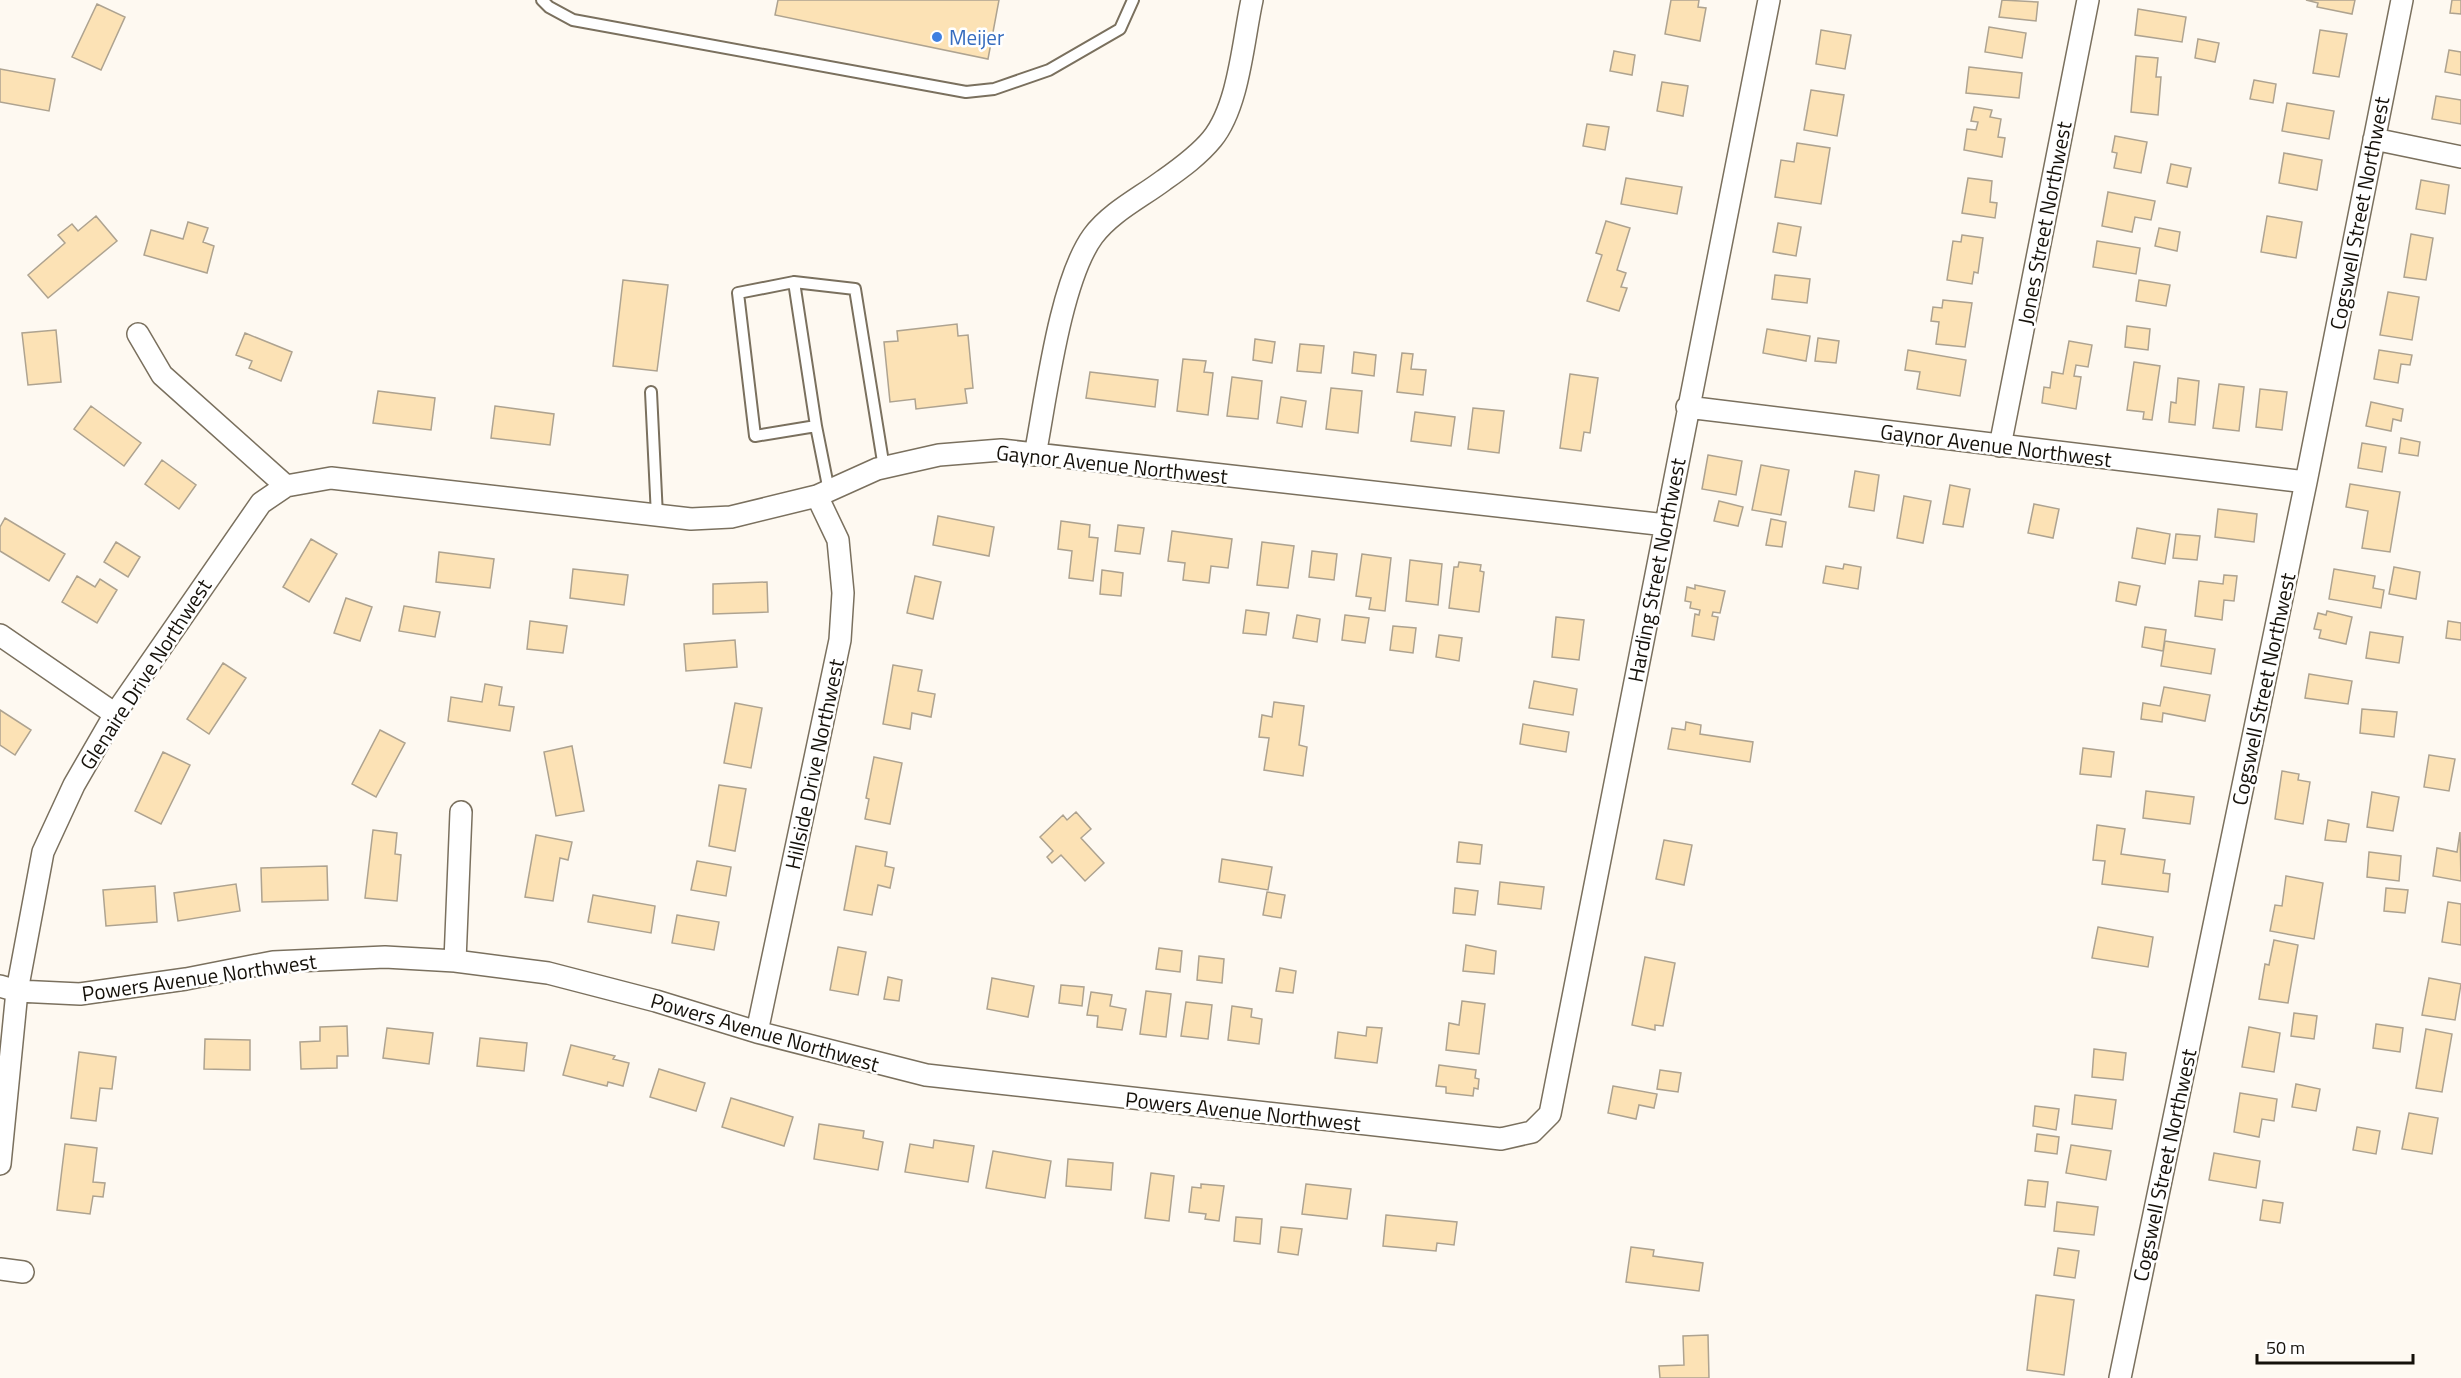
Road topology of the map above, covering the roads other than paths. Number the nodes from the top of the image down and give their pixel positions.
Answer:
1 (542, 0) edge
2 (1133, 0) edge
3 (1252, 0) edge
4 (1769, 0) edge
5 (2088, 0) edge
6 (2402, 0) edge
7 (2373, 139) junction
8 (2461, 157) edge
9 (794, 282) junction
10 (138, 334) dead end
11 (651, 392) dead end
12 (1687, 407) junction
13 (816, 426) junction
14 (2000, 446) junction
15 (1035, 455) junction
16 (884, 468) junction
17 (2306, 482) junction
18 (286, 486) junction
19 (823, 494) junction
20 (495, 498) joint
21 (657, 516) junction
22 (1666, 525) junction
23 (0, 635) edge
24 (115, 714) junction
25 (461, 812) dead end
26 (455, 962) junction
27 (9, 988) edge
28 (757, 1032) junction
29 (1532, 1132) joint
30 (0, 1164) edge
31 (0, 1269) edge
32 (23, 1272) dead end
33 (2120, 1378) edge

1 - 2 lane
3 - 15 street
4 - 12 street, Harding Street Northwest
5 - 14 street, Jones Street Northwest
6 - 7 street, Cogswell Street Northwest
7 - 8 street
7 - 17 street, Cogswell Street Northwest
9 - 13 lane
9 - 13 lane
9 - 16 lane
10 - 18 street
11 - 21 lane
12 - 14 street, Gaynor Avenue Northwest
12 - 22 street, Harding Street Northwest
13 - 19 lane
14 - 17 street, Gaynor Avenue Northwest
15 - 16 street, Gaynor Avenue Northwest
15 - 22 street, Gaynor Avenue Northwest
16 - 19 street, Gaynor Avenue Northwest
17 - 33 street, Cogswell Street Northwest
18 - 20 street, Glenaire Drive Northwest
18 - 24 street, Glenaire Drive Northwest
19 - 21 street, Gaynor Avenue Northwest
19 - 28 street, Hillside Drive Northwest
20 - 21 street, Gaynor Avenue Northwest
22 - 29 street, Harding Street Northwest
23 - 24 street
24 - 27 street, Glenaire Drive Northwest
25 - 26 street
26 - 27 street, Powers Avenue Northwest
26 - 28 street, Powers Avenue Northwest
27 - 30 street, Glenaire Drive Northwest
28 - 29 street, Powers Avenue Northwest
31 - 32 street

